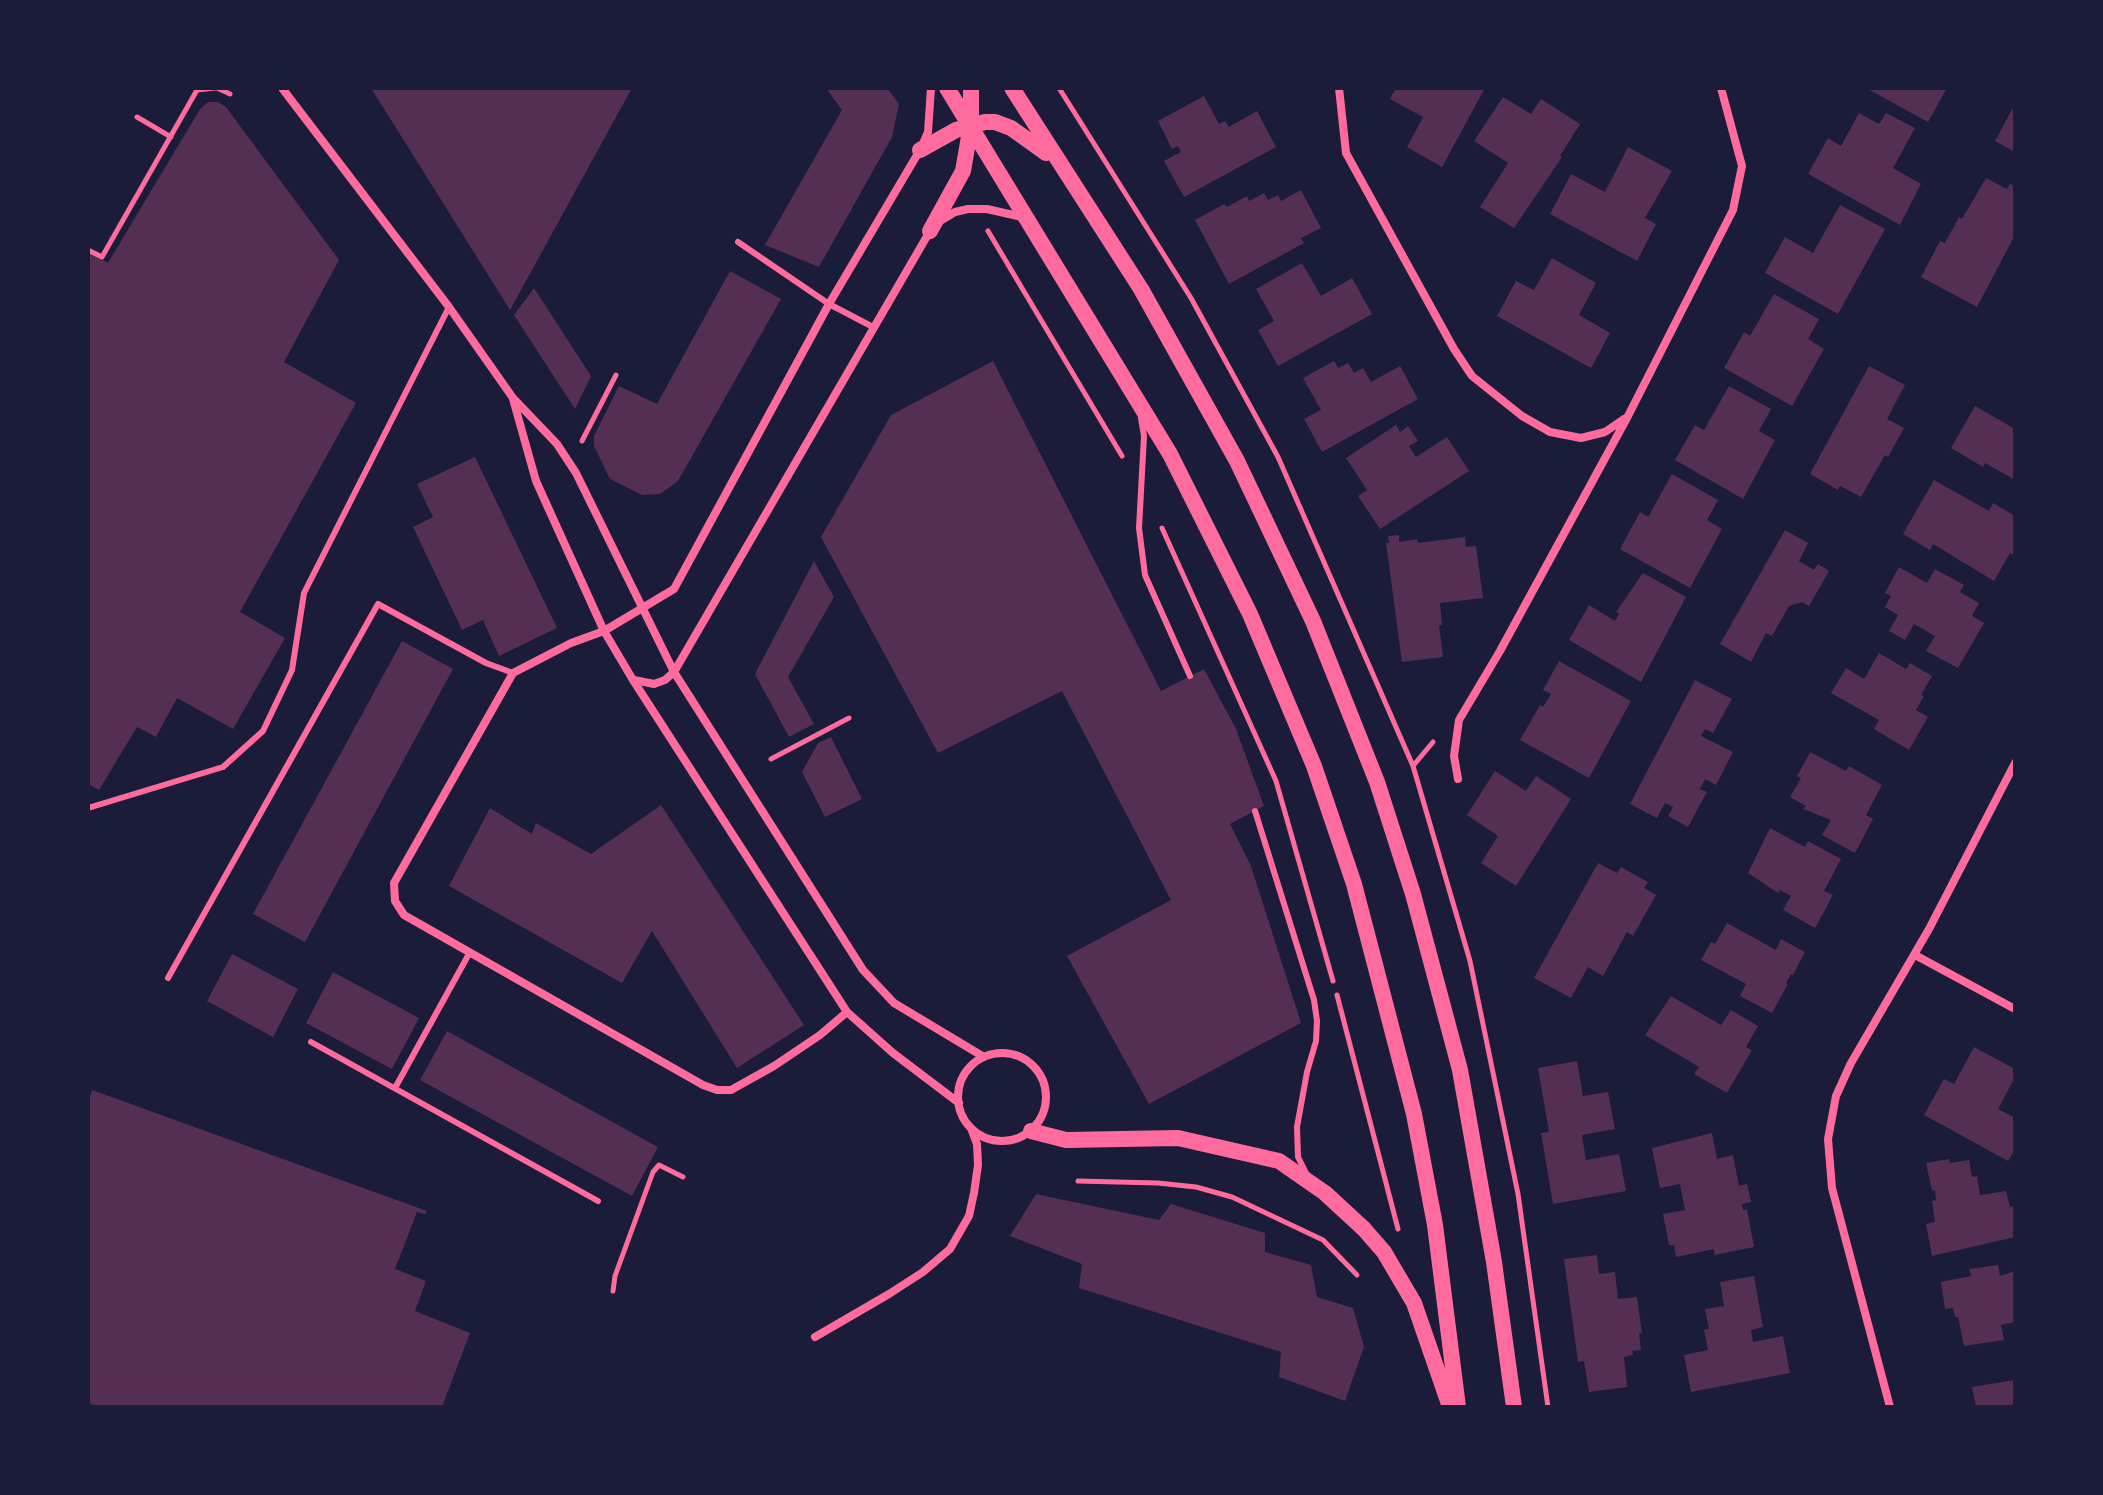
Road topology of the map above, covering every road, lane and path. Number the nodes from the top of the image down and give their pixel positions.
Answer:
1 (216, 88) edge
2 (282, 88) edge
3 (931, 88) edge
4 (947, 88) edge
5 (971, 88) edge
6 (1012, 88) edge
7 (1339, 88) edge
8 (1721, 88) edge
9 (230, 94) dead end
10 (137, 117) dead end
11 (971, 125) junction
12 (171, 137) junction
13 (920, 150) junction
14 (1057, 162) junction
15 (1027, 219) junction
16 (984, 224) dead end
17 (930, 231) junction
18 (738, 242) dead end
19 (88, 250) edge
20 (829, 304) junction
21 (449, 307) junction
22 (873, 327) junction
23 (616, 375) dead end
24 (513, 398) junction
25 (1140, 405) junction
26 (1628, 416) junction
27 (582, 441) dead end
28 (1142, 488) junction
29 (641, 608) junction
30 (604, 631) junction
31 (674, 672) junction
32 (513, 673) junction
33 (1190, 676) dead end
34 (633, 680) junction
35 (849, 718) dead end
36 (771, 759) dead end
37 (2015, 763) edge
38 (1458, 779) dead end
39 (88, 808) edge
40 (1255, 811) dead end
41 (470, 952) junction
42 (1915, 955) junction
43 (168, 978) dead end
44 (2015, 1009) edge
45 (847, 1012) junction
46 (311, 1042) dead end
47 (984, 1057) junction
48 (395, 1088) junction
49 (959, 1103) junction
50 (971, 1128) junction
51 (1031, 1131) junction
52 (683, 1177) dead end
53 (1078, 1181) dead end
54 (1311, 1183) junction
55 (598, 1201) dead end
56 (1400, 1237) dead end
57 (1357, 1275) dead end
58 (613, 1291) dead end
59 (815, 1337) dead end
60 (1450, 1407) edge
61 (1458, 1407) edge
62 (1514, 1407) edge
63 (1890, 1407) edge

1 - 9 path
1 - 12 path
2 - 21 street
3 - 13 street
4 - 11 main road
5 - 11 main road
6 - 14 main road
7 - 26 street
8 - 26 street
10 - 12 path
11 - 13 main road
11 - 14 main road
11 - 15 main road
11 - 17 main road
12 - 19 path
13 - 20 street
14 - 62 main road
15 - 17 street
15 - 25 main road
16 - 28 path
17 - 22 street
18 - 20 lane
20 - 22 lane
20 - 29 street
21 - 24 street
21 - 39 lane
22 - 31 street
23 - 27 path
24 - 29 street
24 - 30 street
25 - 28 lane
25 - 61 main road
26 - 38 street
28 - 33 lane
28 - 56 path
29 - 30 street
29 - 31 street
30 - 32 street
30 - 34 street
31 - 34 street
31 - 47 street
32 - 41 street
32 - 43 lane
34 - 45 street
35 - 36 path
37 - 42 street
40 - 54 lane
41 - 45 street
41 - 48 lane
42 - 44 street
42 - 63 street
45 - 49 street
46 - 48 lane
47 - 49 street
47 - 51 street
48 - 55 lane
49 - 50 street
50 - 51 street
50 - 59 street
51 - 54 main road
52 - 58 path
53 - 57 path
54 - 60 main road

